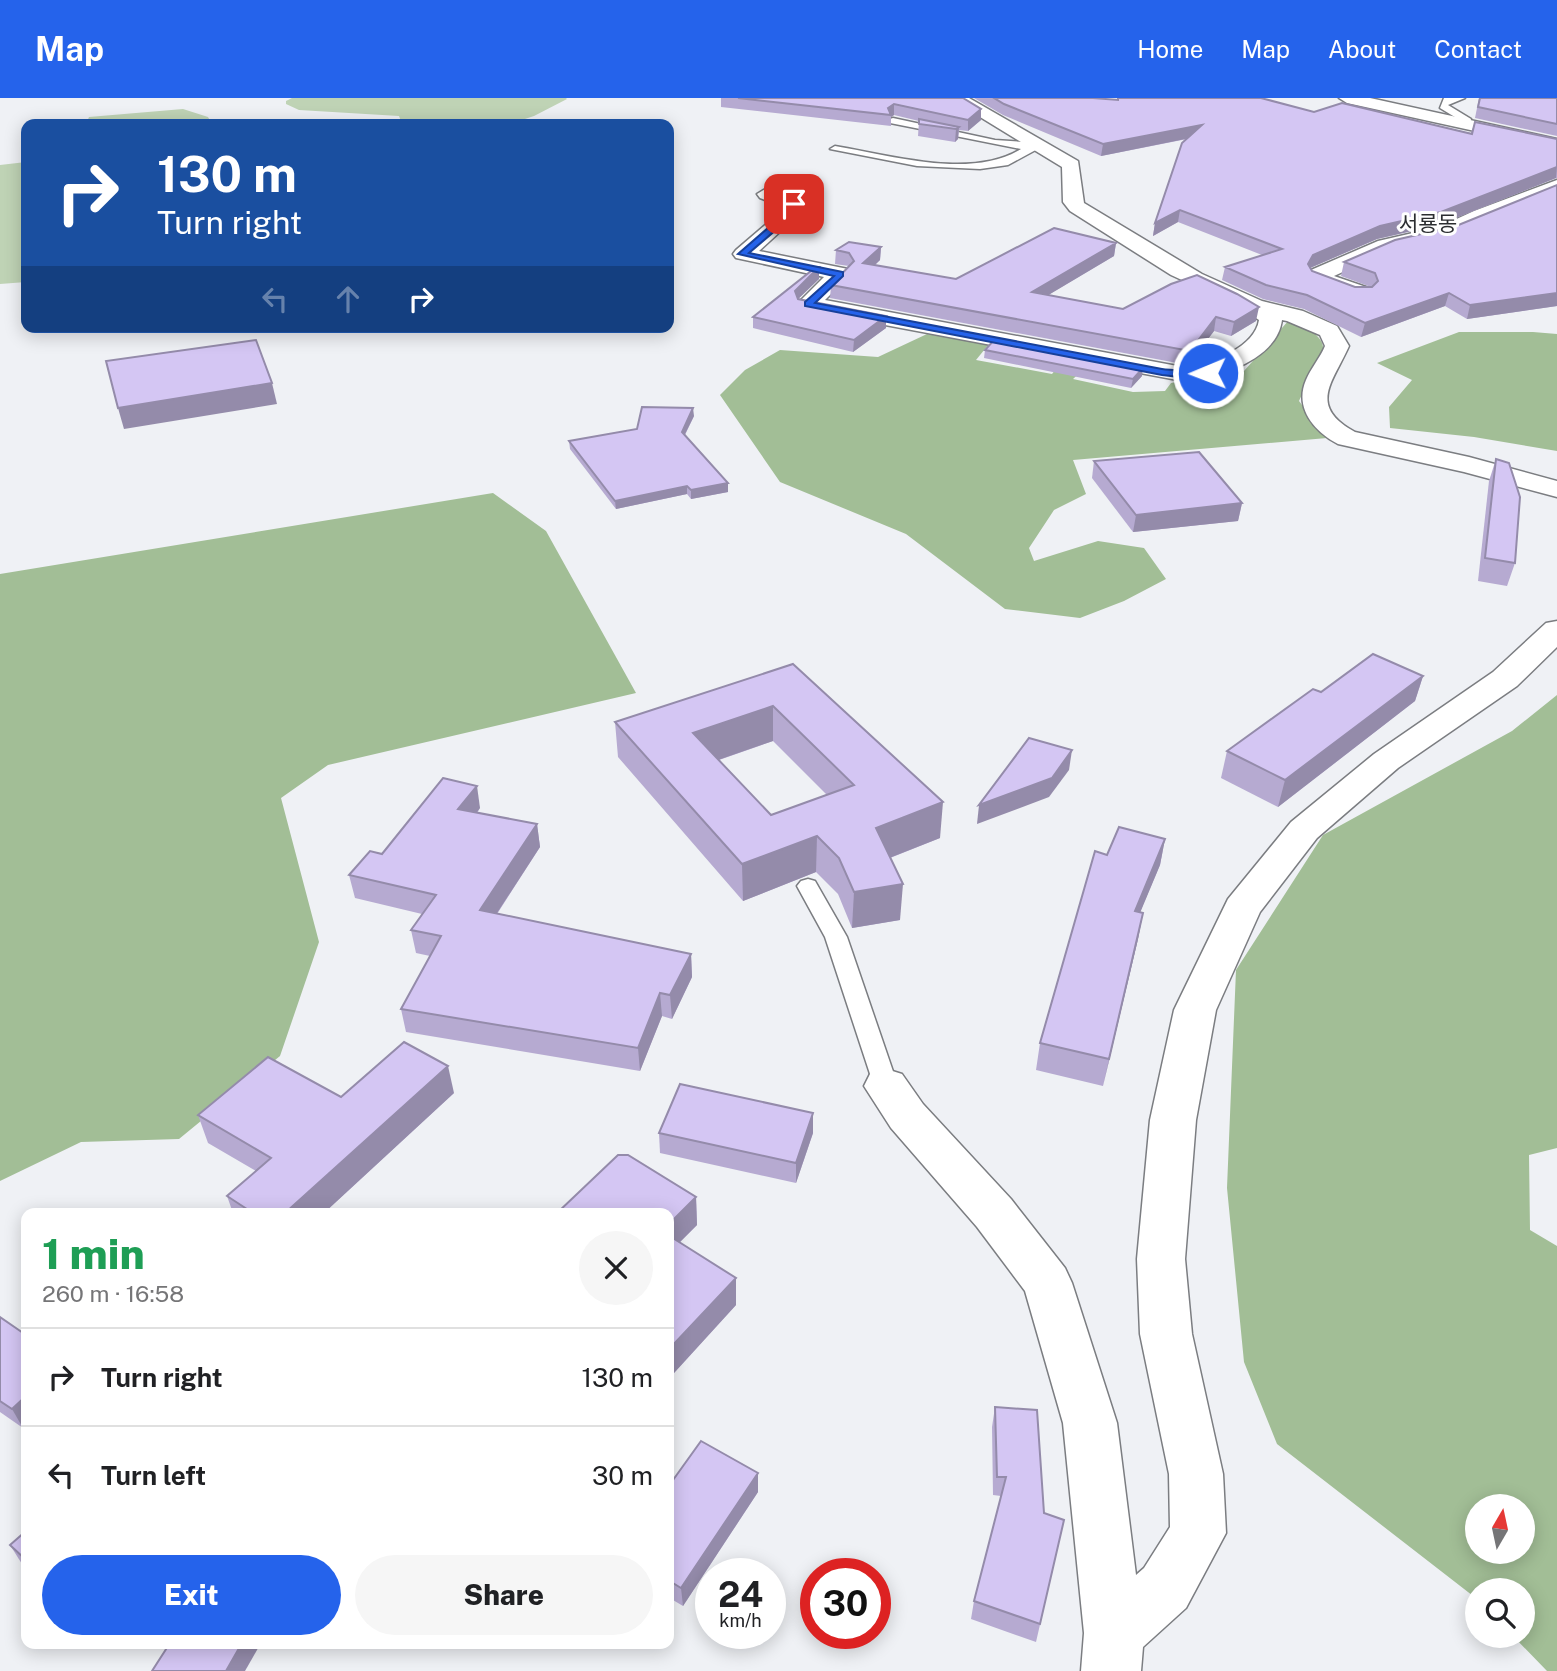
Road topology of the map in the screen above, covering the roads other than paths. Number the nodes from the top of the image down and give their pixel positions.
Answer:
1 (957, 98) edge
2 (1347, 98) edge
3 (1460, 98) edge
4 (893, 121) edge
5 (1466, 125) junction
6 (1557, 144) edge
7 (1034, 146) junction
8 (835, 149) dead end
9 (1557, 186) edge
10 (767, 194) dead end
11 (1361, 293) edge
12 (1259, 307) junction
13 (1557, 489) edge
14 (1557, 631) edge
15 (808, 886) dead end
16 (886, 1086) joint
17 (1113, 1652) edge

1 - 7 street
2 - 5 street
3 - 5 lane
4 - 7 lane
5 - 6 street
7 - 8 lane
7 - 12 street
9 - 11 street
10 - 12 street
12 - 13 street
14 - 17 street
15 - 16 lane
16 - 17 street

